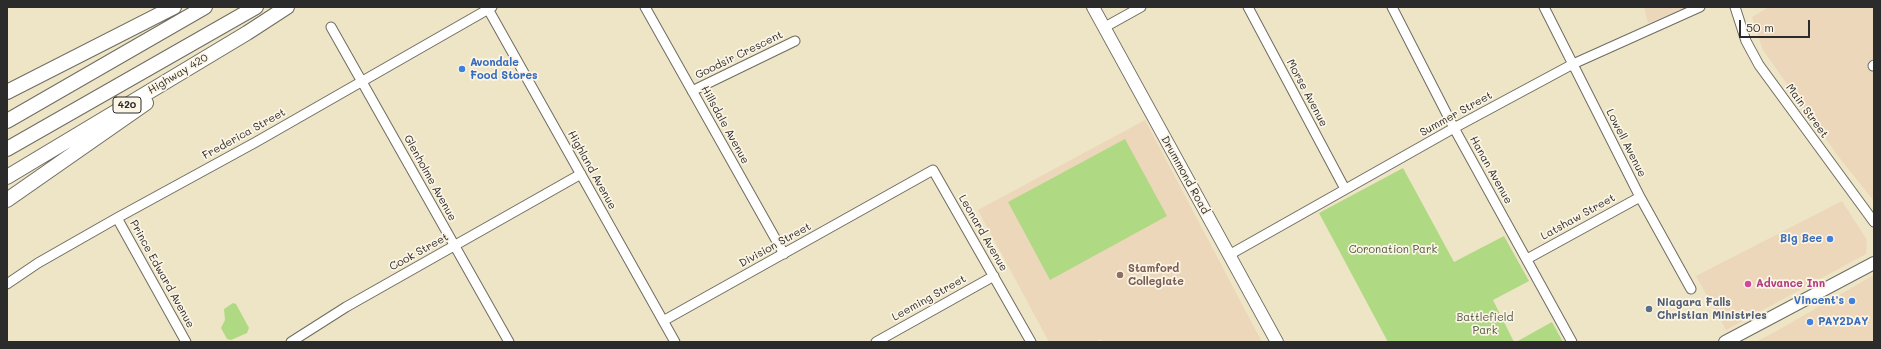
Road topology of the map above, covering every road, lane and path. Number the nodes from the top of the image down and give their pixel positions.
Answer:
1 (174, 7) edge
2 (205, 7) edge
3 (256, 7) edge
4 (287, 7) edge
5 (646, 7) edge
6 (1093, 7) edge
7 (1141, 7) edge
8 (1248, 7) edge
9 (1392, 7) edge
10 (1544, 7) edge
11 (1700, 7) edge
12 (1735, 7) edge
13 (490, 8) edge
14 (331, 27) dead end
15 (1105, 27) junction
16 (247, 33) junction
17 (796, 41) dead end
18 (1573, 64) junction
19 (362, 80) junction
20 (692, 91) junction
21 (7, 92) edge
22 (7, 121) edge
23 (1454, 128) junction
24 (7, 149) edge
25 (581, 174) junction
26 (7, 177) edge
27 (898, 188) joint
28 (1345, 189) junction
29 (1640, 197) junction
30 (7, 200) edge
31 (117, 218) junction
32 (1874, 222) edge
33 (454, 246) junction
34 (784, 254) junction
35 (1229, 255) junction
36 (1527, 259) junction
37 (1874, 263) edge
38 (994, 276) junction
39 (7, 285) edge
40 (1691, 289) dead end
41 (663, 321) junction
42 (301, 340) edge
43 (186, 342) edge
44 (291, 342) edge
45 (509, 342) edge
46 (675, 342) edge
47 (876, 342) edge
48 (1031, 342) edge
49 (1277, 342) edge
50 (1572, 342) edge
51 (1725, 342) edge

1 - 21 highway
2 - 22 highway
3 - 24 highway
4 - 16 highway, Highway 420 / 420
5 - 20 street, Hillsdale Avenue
6 - 15 main road, Drummond Road
7 - 15 street
8 - 28 street, Morse Avenue
9 - 23 street, Hanan Avenue
10 - 18 street, Lowell Avenue
11 - 18 street, Summer Street
12 - 32 street, Main Street
13 - 19 street, Frederica Street
13 - 25 street, Highland Avenue
14 - 19 street, Glenholme Avenue
15 - 35 main road, Drummond Road
16 - 26 highway, Highway 420 / 420
16 - 30 highway
17 - 20 street, Goodsir Crescent
18 - 23 street, Summer Street
18 - 29 street, Lowell Avenue
19 - 31 street, Frederica Street
19 - 33 street, Glenholme Avenue
20 - 34 street, Hillsdale Avenue
23 - 28 street, Summer Street
23 - 36 street, Hanan Avenue
25 - 33 street, Cook Street
25 - 41 street, Highland Avenue
27 - 34 street, Division Street
27 - 38 street, Leonard Avenue
28 - 35 street, Summer Street
29 - 36 street, Latshaw Street
29 - 40 street, Lowell Avenue
31 - 39 street, Frederica Street
31 - 43 street, Prince Edward Avenue
33 - 42 street, Cook Street
33 - 45 street, Glenholme Avenue
34 - 41 street, Division Street
35 - 49 main road, Drummond Road
36 - 50 street, Hanan Avenue
37 - 51 main road
38 - 47 street, Leeming Street
38 - 48 street, Leonard Avenue
41 - 46 street, Highland Avenue
42 - 44 street, Cook Street

